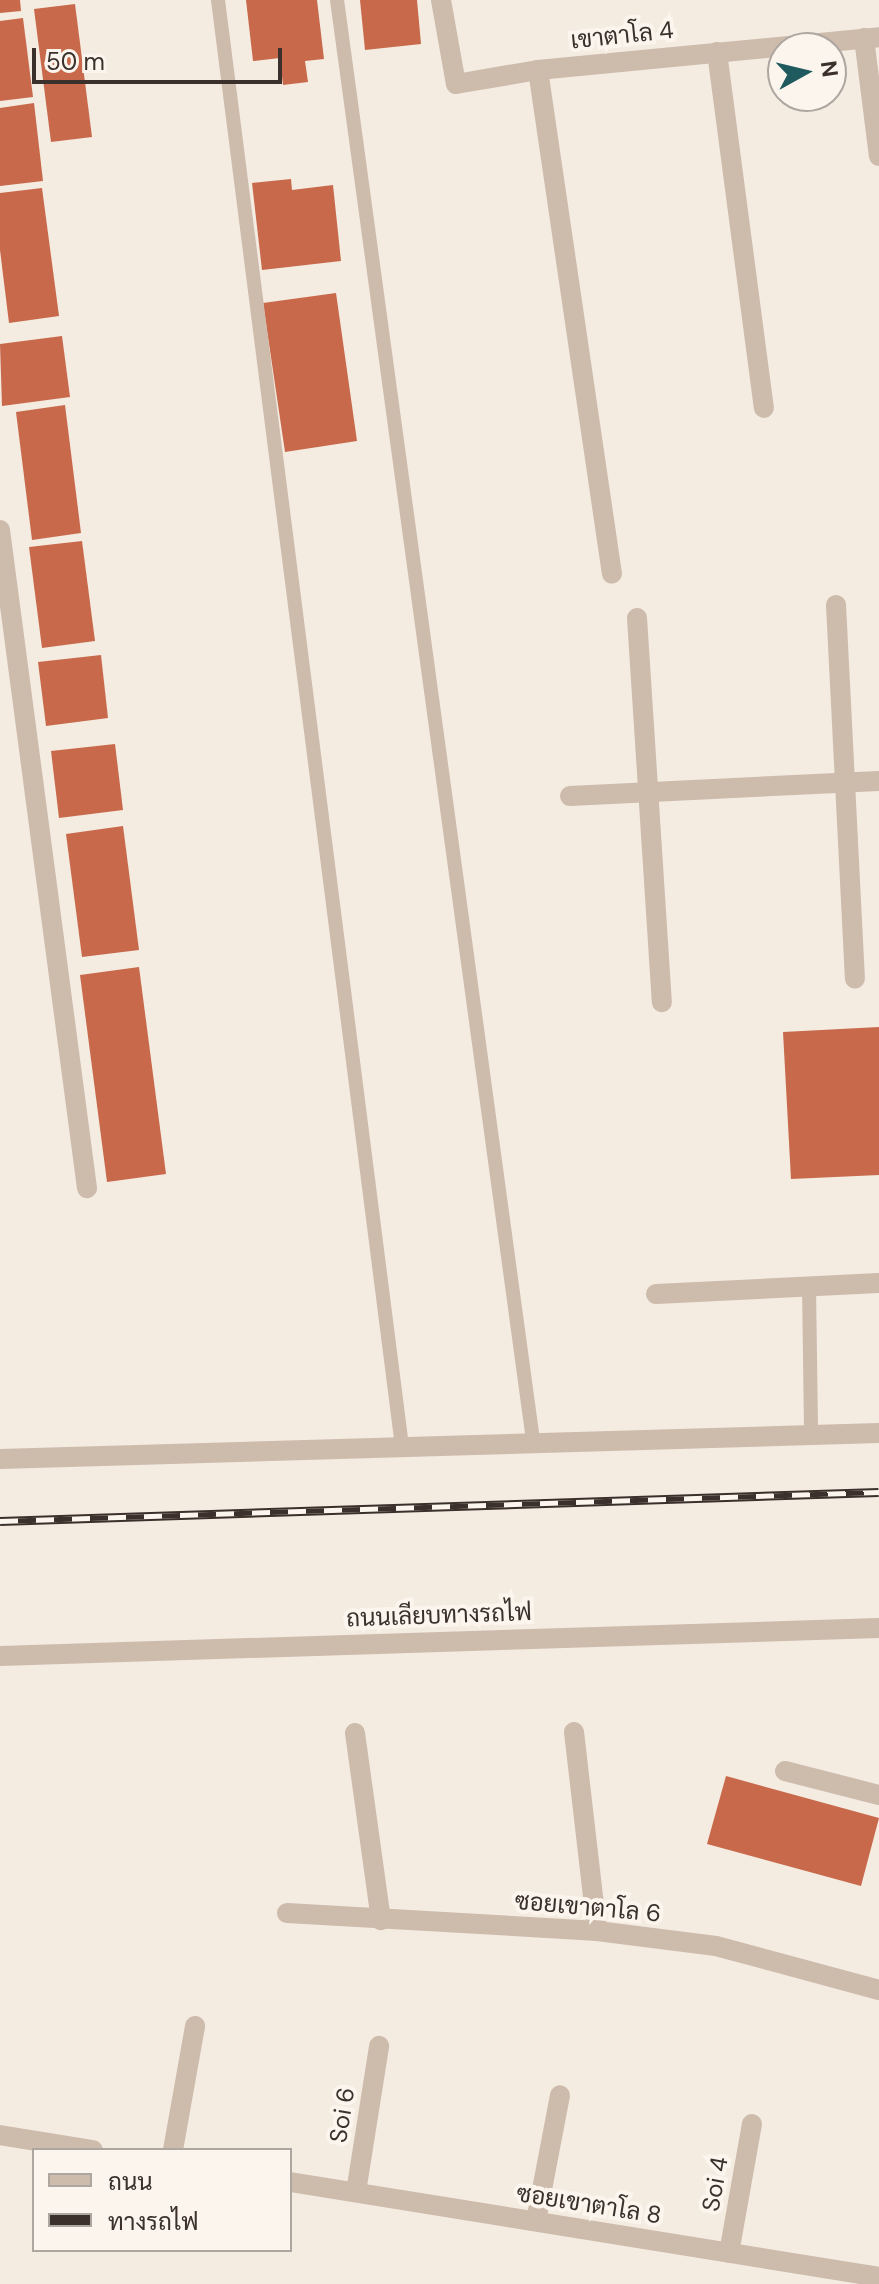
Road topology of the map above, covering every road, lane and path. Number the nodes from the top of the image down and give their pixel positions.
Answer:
1 (218, 0) edge
2 (337, 0) edge
3 (441, 0) edge
4 (871, 38) edge
5 (717, 52) junction
6 (538, 70) junction
7 (879, 156) edge
8 (764, 408) dead end
9 (0, 530) edge
10 (612, 574) dead end
11 (836, 605) dead end
12 (637, 618) dead end
13 (879, 781) edge
14 (845, 783) junction
15 (649, 792) junction
16 (570, 796) dead end
17 (855, 979) dead end
18 (662, 1002) dead end
19 (87, 1188) dead end
20 (879, 1283) edge
21 (809, 1286) junction
22 (656, 1294) dead end
23 (879, 1433) edge
24 (811, 1436) junction
25 (533, 1441) junction
26 (402, 1446) junction
27 (0, 1459) edge
28 (879, 1628) edge
29 (0, 1656) edge
30 (574, 1732) dead end
31 (355, 1733) dead end
32 (785, 1771) dead end
33 (879, 1795) edge
34 (287, 1913) dead end
35 (381, 1920) junction
36 (597, 1931) junction
37 (879, 1990) edge
38 (195, 2026) dead end
39 (379, 2046) dead end
40 (560, 2095) dead end
41 (752, 2124) dead end
42 (0, 2135) edge
43 (81, 2148) edge
44 (173, 2148) edge
45 (292, 2182) edge
46 (356, 2192) junction
47 (536, 2221) junction
48 (729, 2253) junction
49 (879, 2277) edge

1 - 26 lane
2 - 25 lane
3 - 6 street, เขาตาโล 4
4 - 5 street, เขาตาโล 4
4 - 7 street
5 - 6 street, เขาตาโล 4
5 - 8 street
6 - 10 street
9 - 19 street
11 - 14 street
12 - 15 street
13 - 14 street
14 - 15 street
14 - 17 street
15 - 16 street
15 - 18 street
20 - 21 street
21 - 22 street
21 - 24 lane
23 - 24 street
24 - 25 street
25 - 26 street
26 - 27 street
28 - 29 street, ถนนเลียบทางรถไฟ
30 - 36 street
31 - 35 street
32 - 33 street
34 - 35 street, ซอยเขาตาโล 6
35 - 36 street, ซอยเขาตาโล 6
36 - 37 street, ซอยเขาตาโล 6
38 - 44 street
39 - 46 street, Soi 6
40 - 47 street
41 - 48 street, Soi 4
42 - 43 street
45 - 46 street, ซอยเขาตาโล 8
46 - 47 street, ซอยเขาตาโล 8
47 - 48 street, ซอยเขาตาโล 8
48 - 49 street, ซอยเขาตาโล 8

